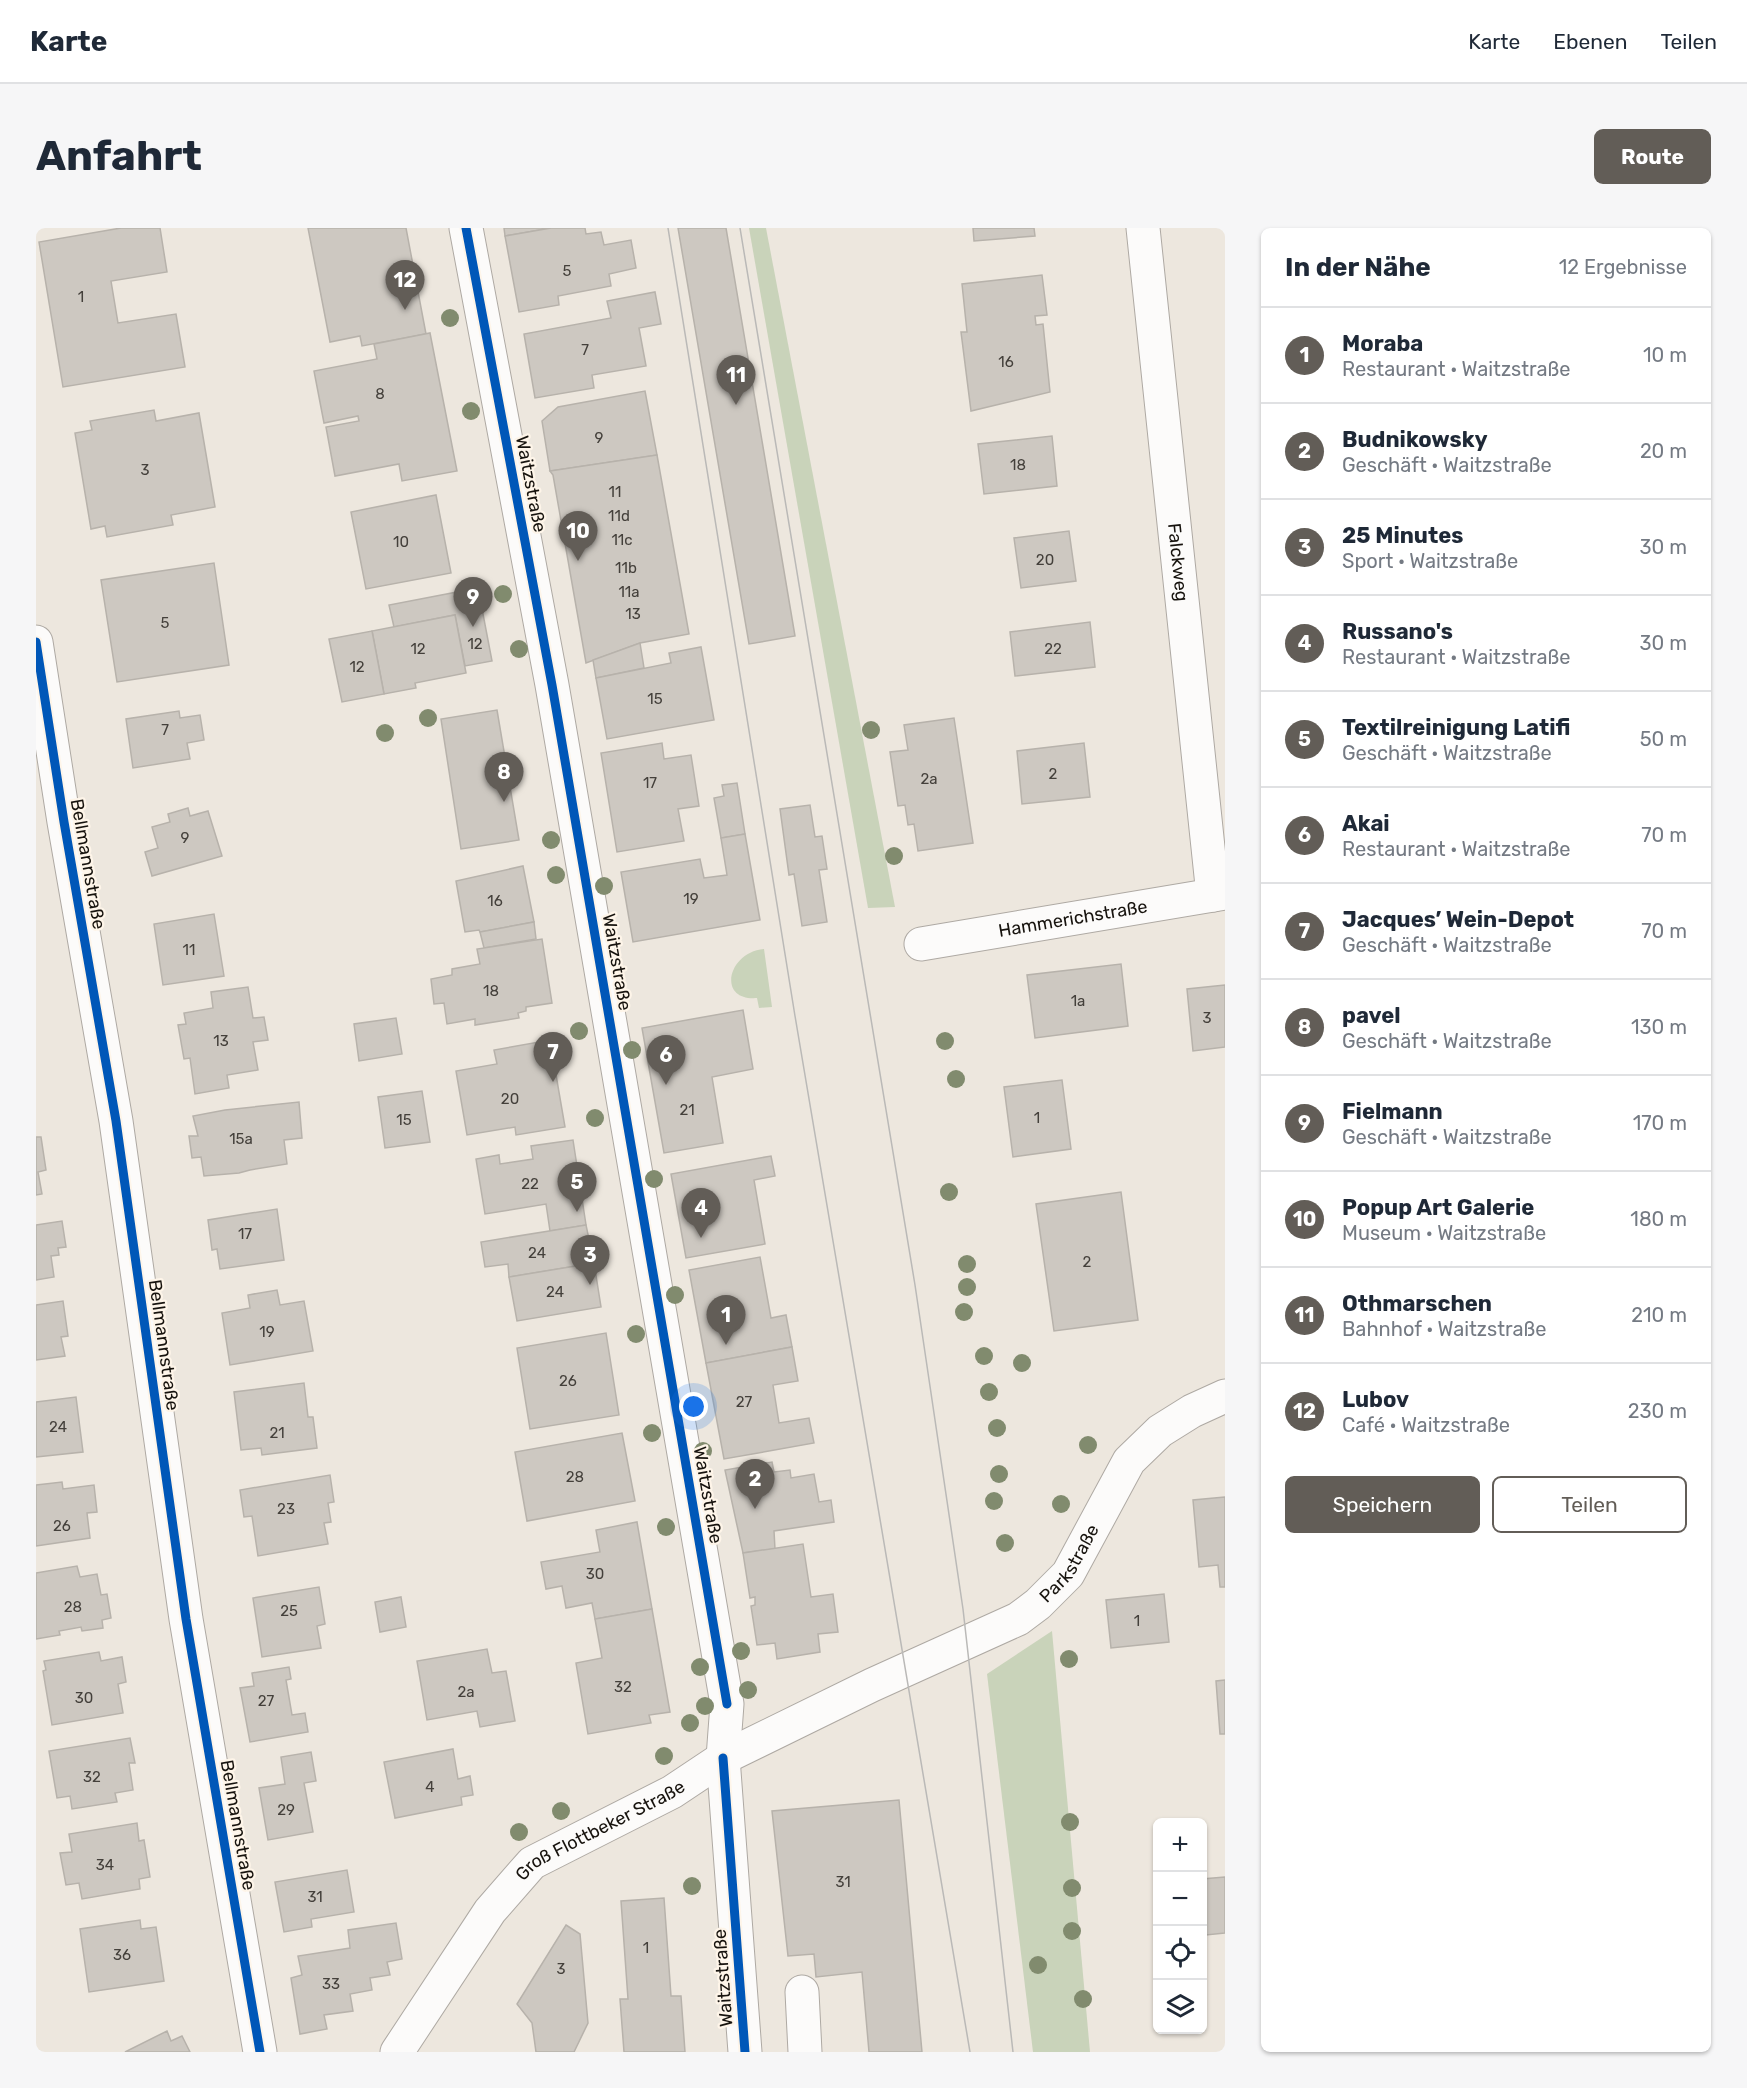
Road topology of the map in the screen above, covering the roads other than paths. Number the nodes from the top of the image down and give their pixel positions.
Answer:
1 (466, 228) edge
2 (1143, 228) edge
3 (36, 642) edge
4 (1219, 894) edge
5 (921, 944) dead end
6 (1225, 1396) edge
7 (872, 1685) joint
8 (723, 1758) junction
9 (802, 1992) dead end
10 (260, 2052) edge
11 (397, 2052) edge
12 (744, 2052) edge
13 (805, 2052) edge

1 - 8 street, Waitzstraße
2 - 4 street, Falckweg
3 - 10 street, Bellmannstraße
4 - 5 street, Hammerichstraße
6 - 7 street, Parkstraße
7 - 8 street, Groß Flottbeker Straße
8 - 11 street, Groß Flottbeker Straße
8 - 12 street, Waitzstraße
9 - 13 street

